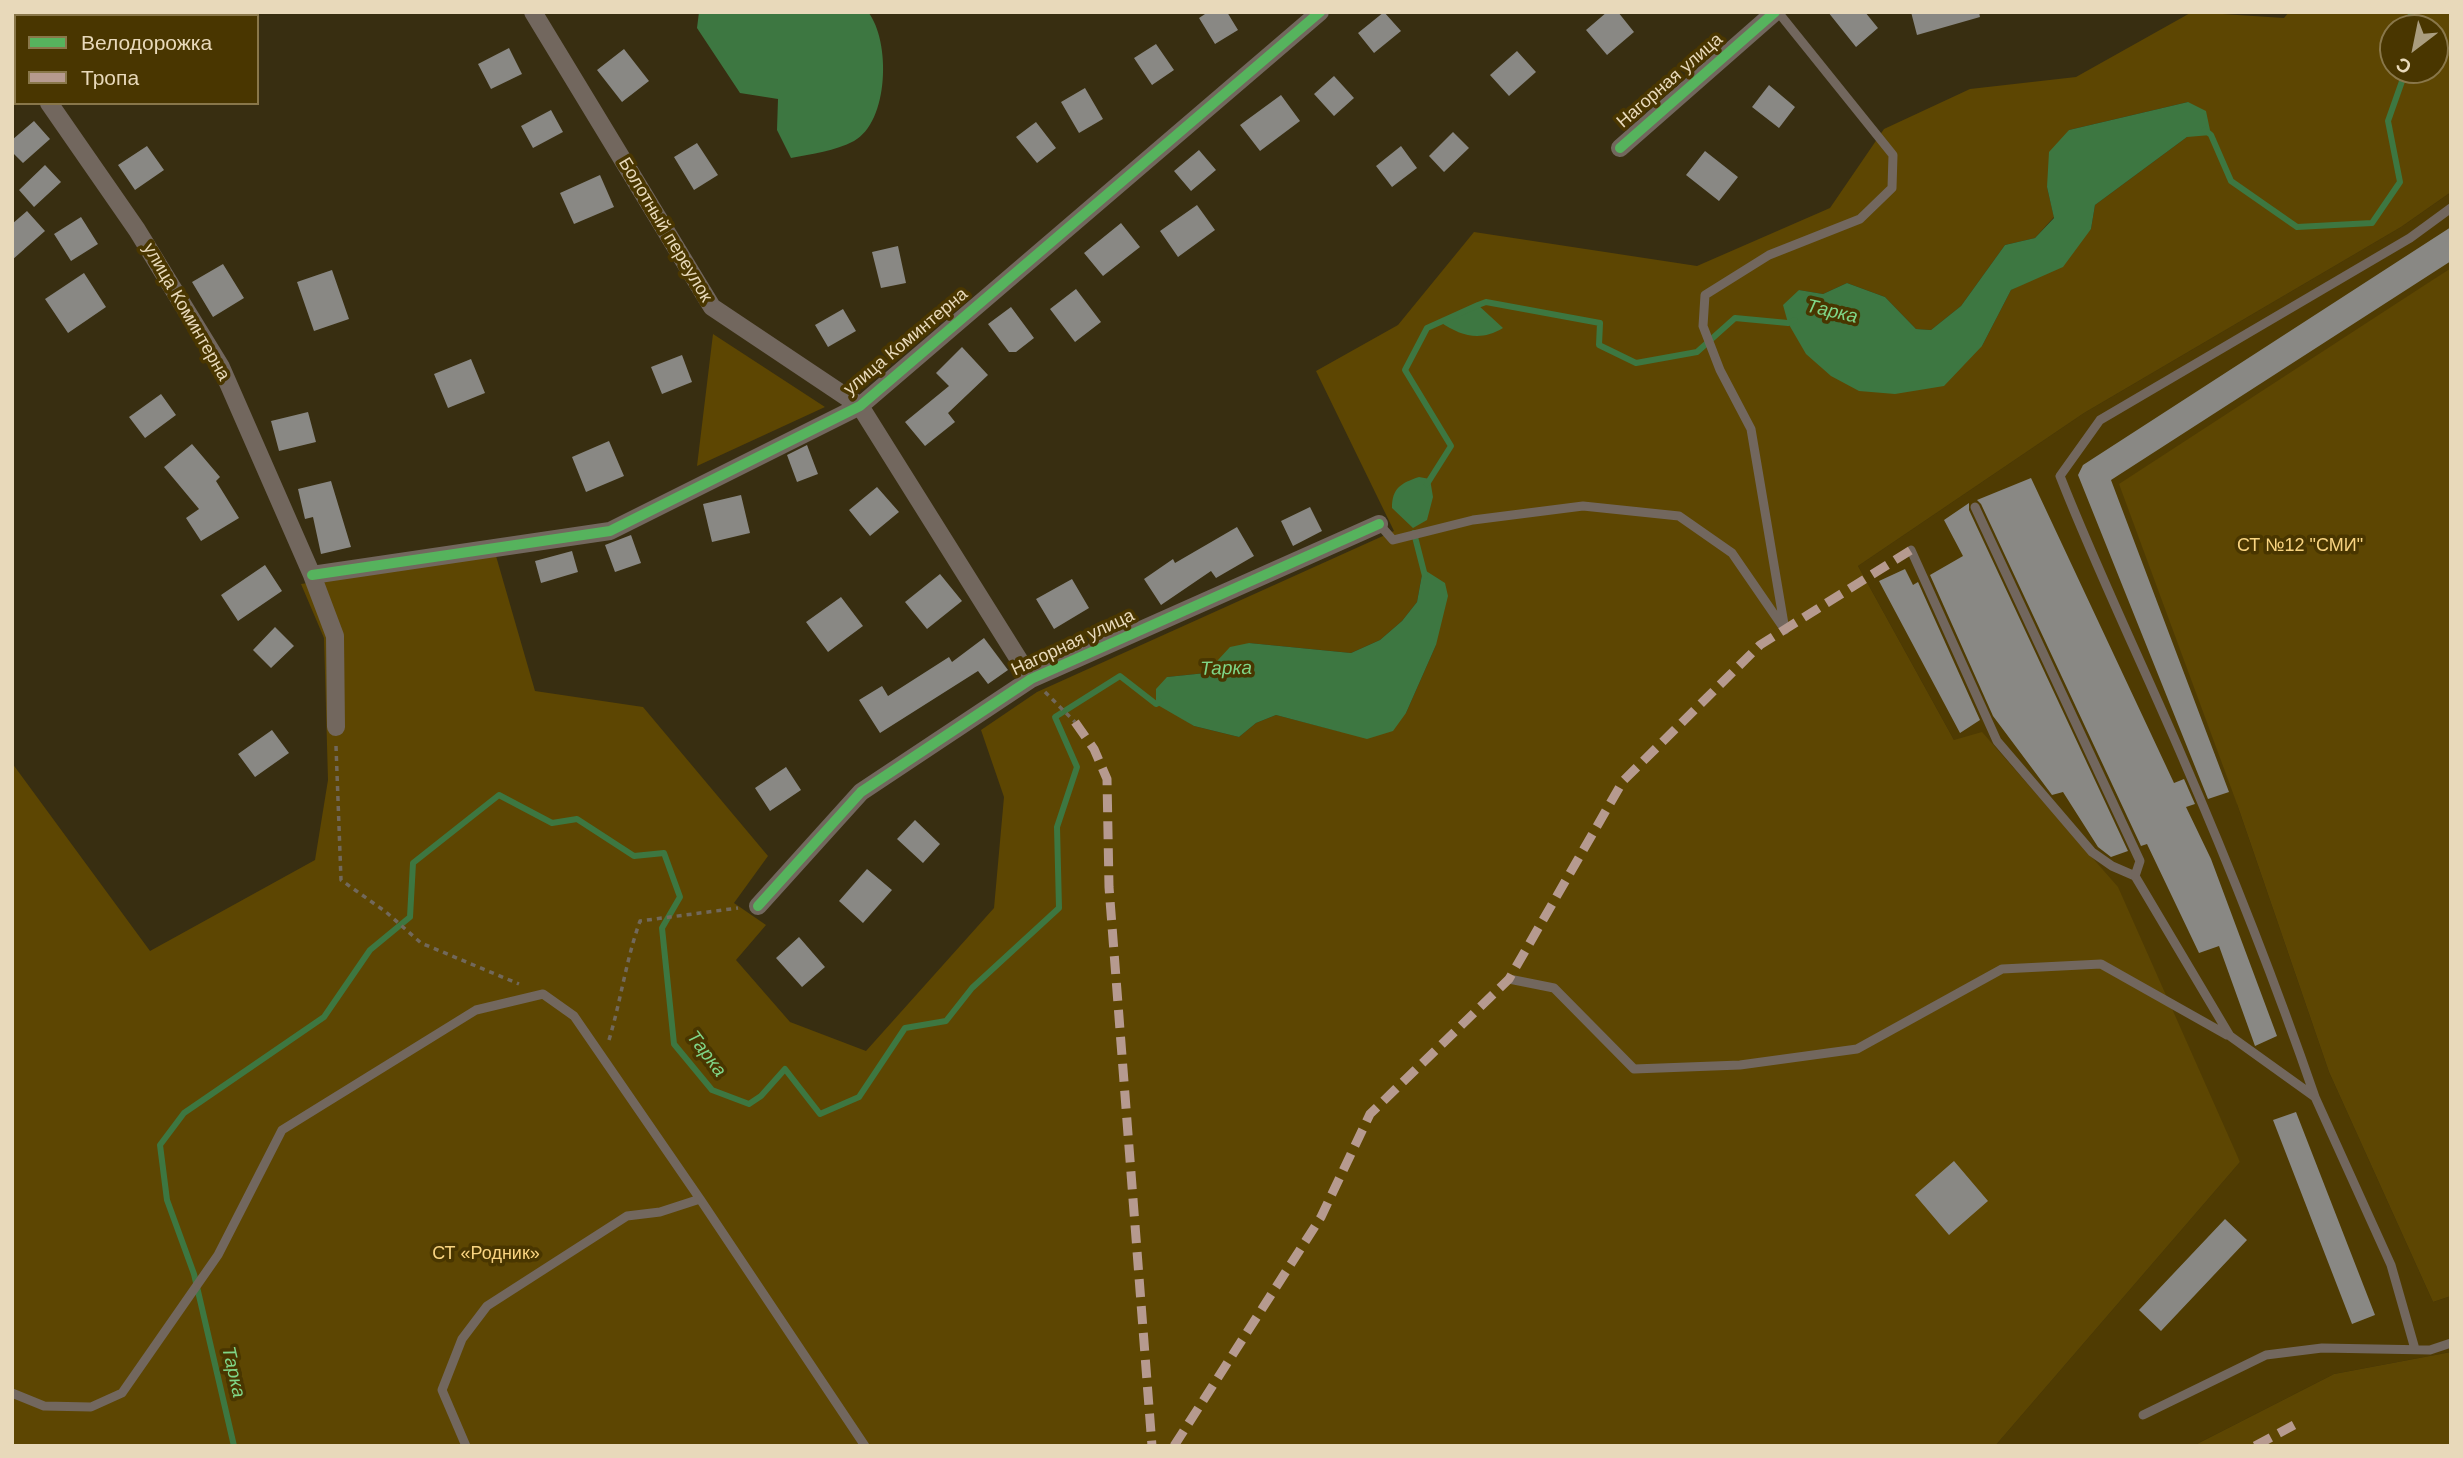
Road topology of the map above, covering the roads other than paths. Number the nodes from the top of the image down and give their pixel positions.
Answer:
1 (533, 12) edge
2 (1320, 12) edge
3 (1777, 12) edge
4 (50, 105) edge
5 (1620, 148) dead end
6 (2451, 208) edge
7 (860, 406) junction
8 (1975, 507) dead end
9 (1379, 524) joint
10 (1911, 550) dead end
11 (312, 575) junction
12 (1031, 679) junction
13 (336, 727) road end
14 (2135, 876) junction
15 (758, 906) road end
16 (1509, 979) dead end
17 (2230, 1036) junction
18 (2315, 1097) junction
19 (700, 1199) junction
20 (2451, 1343) edge
21 (2415, 1349) junction
22 (12, 1393) edge
23 (2143, 1415) dead end
24 (466, 1446) edge
25 (865, 1446) edge

1 - 7 street, Болотный переулок
2 - 7 street, улица Коминтерна
3 - 5 street, Нагорная улица
3 - 9 lane
4 - 11 street, улица Коминтерна
6 - 18 lane
7 - 11 street, улица Коминтерна
7 - 12 street, Болотный переулок
8 - 14 lane
9 - 12 street, Нагорная улица
10 - 14 lane
11 - 13 street, улица Коминтерна
12 - 15 street, Нагорная улица
14 - 17 lane
16 - 17 lane
17 - 18 lane
18 - 21 lane
19 - 22 lane
19 - 24 lane
19 - 25 lane
20 - 21 lane
21 - 23 lane

